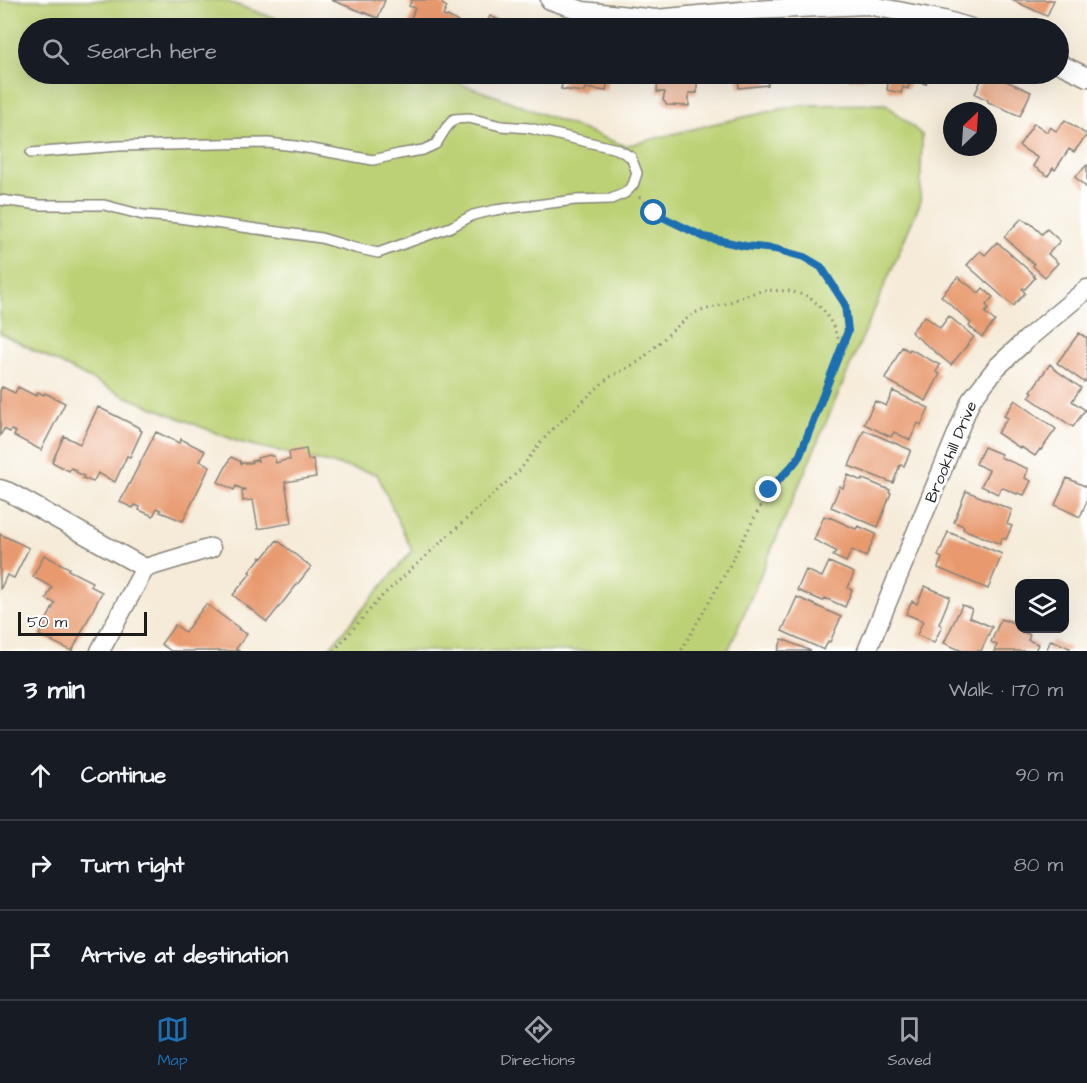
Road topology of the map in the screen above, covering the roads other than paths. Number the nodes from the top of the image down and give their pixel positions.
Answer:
1 (550, 0) edge
2 (868, 2) edge
3 (647, 18) edge
4 (667, 18) edge
5 (936, 18) edge
6 (1069, 68) edge
7 (1087, 77) edge
8 (31, 153) dead end
9 (0, 200) edge
10 (1087, 289) edge
11 (0, 489) edge
12 (212, 548) dead end
13 (145, 568) junction
14 (100, 651) edge
15 (867, 651) edge

1 - 3 street
2 - 4 street
2 - 5 street
6 - 7 street
8 - 9 lane
10 - 15 street, Brookhill Drive
11 - 13 street
12 - 13 street
13 - 14 street

